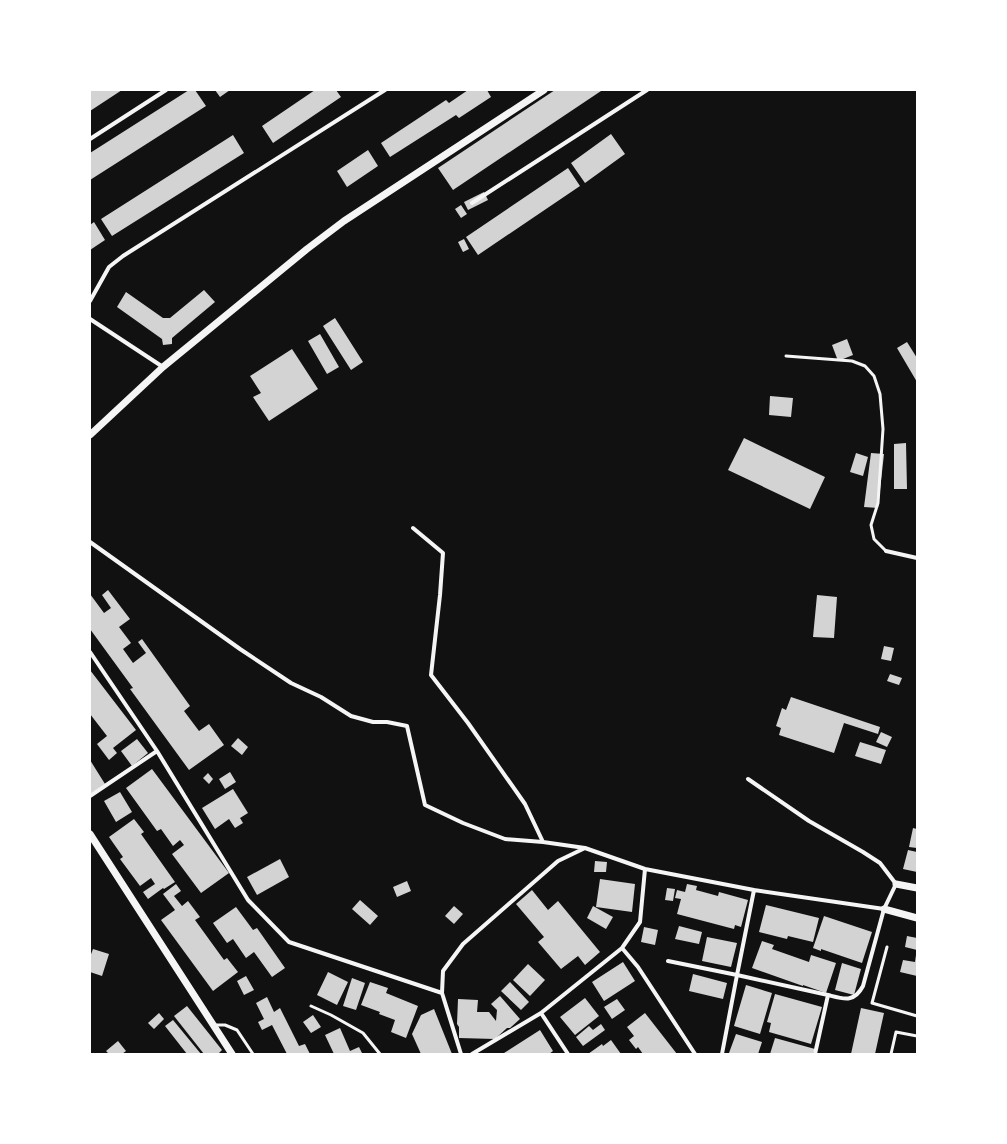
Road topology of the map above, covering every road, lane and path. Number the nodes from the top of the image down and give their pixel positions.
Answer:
1 (166, 90) edge
2 (385, 90) edge
3 (544, 90) edge
4 (647, 90) edge
5 (90, 139) edge
6 (472, 203) dead end
7 (90, 301) edge
8 (90, 319) edge
9 (786, 356) dead end
10 (163, 366) junction
11 (90, 435) edge
12 (413, 528) dead end
13 (90, 542) edge
14 (886, 551) joint
15 (917, 558) edge
16 (90, 652) edge
17 (157, 751) junction
18 (748, 779) dead end
19 (90, 796) edge
20 (90, 834) edge
21 (543, 842) junction
22 (585, 848) junction
23 (645, 868) junction
24 (896, 884) junction
25 (917, 888) edge
26 (754, 890) junction
27 (884, 910) junction
28 (917, 918) edge
29 (887, 947) dead end
30 (622, 948) junction
31 (668, 961) dead end
32 (737, 975) junction
33 (442, 992) junction
34 (828, 995) junction
35 (311, 1006) dead end
36 (541, 1013) junction
37 (917, 1016) edge
38 (213, 1025) junction
39 (917, 1036) edge
40 (232, 1054) edge
41 (253, 1054) edge
42 (380, 1054) edge
43 (461, 1054) edge
44 (472, 1054) edge
45 (568, 1054) edge
46 (695, 1054) edge
47 (722, 1054) edge
48 (815, 1054) edge
49 (891, 1054) edge

1 - 5 street
2 - 7 street
3 - 10 street
4 - 6 street
8 - 10 street
9 - 14 lane
10 - 11 street
12 - 21 street
13 - 21 street
14 - 15 street
16 - 17 street
17 - 19 street
17 - 33 street
18 - 24 street
20 - 38 street
21 - 22 street
22 - 23 street
22 - 33 street
23 - 26 street
23 - 30 street
24 - 25 street
24 - 27 street
26 - 27 street
26 - 32 street
27 - 28 street
27 - 34 street
29 - 37 lane
30 - 36 street
30 - 46 street
31 - 32 street
32 - 34 street
32 - 47 street
33 - 43 street
34 - 48 street
35 - 42 lane
36 - 44 street
36 - 45 street
38 - 40 street
38 - 41 lane
39 - 49 lane

